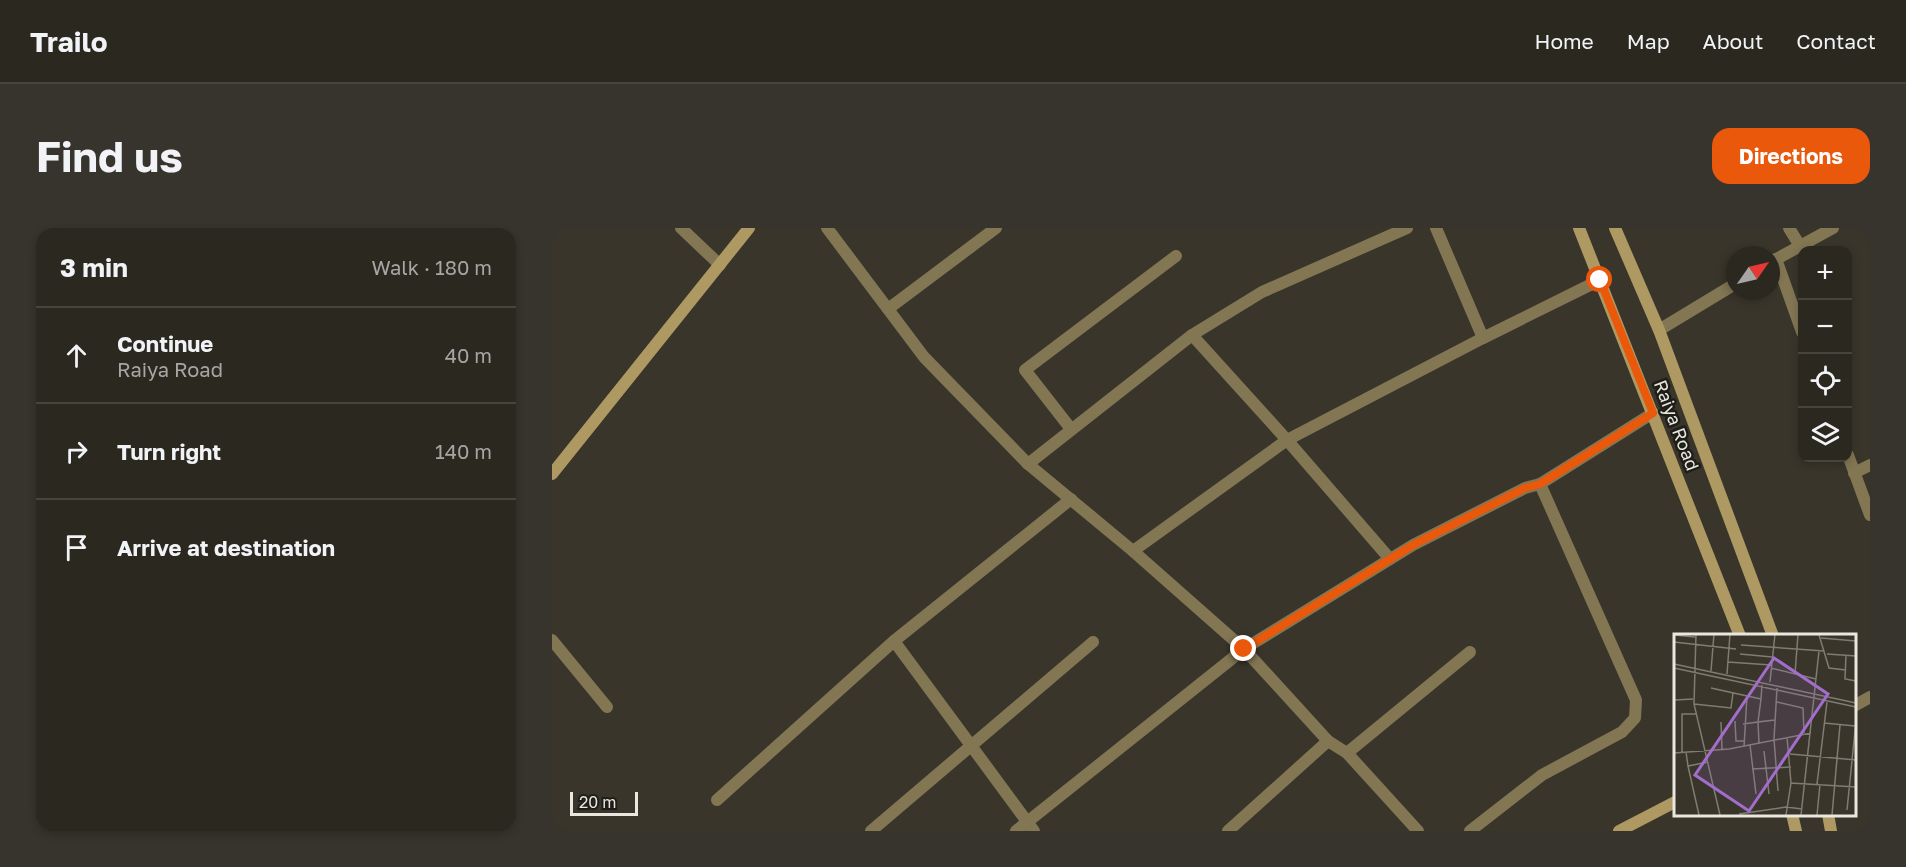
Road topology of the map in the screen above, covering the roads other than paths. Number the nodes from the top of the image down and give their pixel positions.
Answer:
1 (681, 228) edge
2 (749, 228) edge
3 (827, 228) edge
4 (996, 228) edge
5 (1407, 228) edge
6 (1436, 228) edge
7 (1579, 228) edge
8 (1616, 228) edge
9 (1789, 228) edge
10 (1833, 228) edge
11 (1800, 246) joint
12 (1798, 247) edge
13 (1176, 256) dead end
14 (1780, 257) edge
15 (720, 264) junction
16 (1780, 278) edge
17 (1600, 280) junction
18 (1726, 289) edge
19 (888, 309) junction
20 (1798, 320) edge
21 (1659, 330) junction
22 (1192, 335) junction
23 (1483, 338) junction
24 (1653, 413) junction
25 (1071, 429) junction
26 (1287, 440) junction
27 (1850, 462) edge
28 (1028, 464) junction
29 (1870, 465) edge
30 (1854, 473) junction
31 (552, 474) edge
32 (1540, 484) junction
33 (1071, 499) junction
34 (1870, 515) edge
35 (1133, 551) junction
36 (1390, 559) junction
37 (1739, 634) edge
38 (1772, 634) edge
39 (552, 640) edge
40 (894, 642) junction
41 (1093, 642) dead end
42 (1244, 649) junction
43 (1470, 652) dead end
44 (1870, 697) edge
45 (1855, 705) edge
46 (607, 707) dead end
47 (1328, 741) junction
48 (972, 744) junction
49 (1347, 753) junction
50 (717, 800) dead end
51 (1674, 803) edge
52 (1792, 816) edge
53 (1828, 816) edge
54 (1031, 826) edge
55 (871, 831) edge
56 (1016, 831) edge
57 (1228, 831) edge
58 (1418, 831) edge
59 (1470, 831) edge
60 (1619, 831) edge
61 (1796, 831) edge
62 (1832, 831) edge

1 - 15 street
2 - 15 street
3 - 19 street
4 - 19 street
5 - 22 street
6 - 23 street
7 - 17 street, Raiya Road
8 - 21 street, Raiya Road
9 - 11 street
10 - 11 street
12 - 14 street
13 - 25 street
15 - 31 street
16 - 20 street
17 - 23 street
17 - 24 street, Raiya Road
18 - 21 street
19 - 28 street
21 - 38 street, Raiya Road
22 - 25 street
22 - 26 street
23 - 26 street
24 - 32 street
24 - 37 street, Raiya Road
25 - 28 street
26 - 35 street
26 - 36 street
27 - 30 street
28 - 33 street
29 - 30 street
30 - 34 street
32 - 36 street
32 - 59 street
33 - 35 street
33 - 40 street
35 - 42 street
36 - 42 street
39 - 46 street
40 - 48 street
40 - 50 street
41 - 48 street
42 - 47 street
42 - 54 street
43 - 49 street
44 - 45 street
47 - 49 street
47 - 57 street
48 - 54 street
48 - 55 street
49 - 58 street
51 - 60 street
52 - 61 street
53 - 62 street
54 - 56 street

